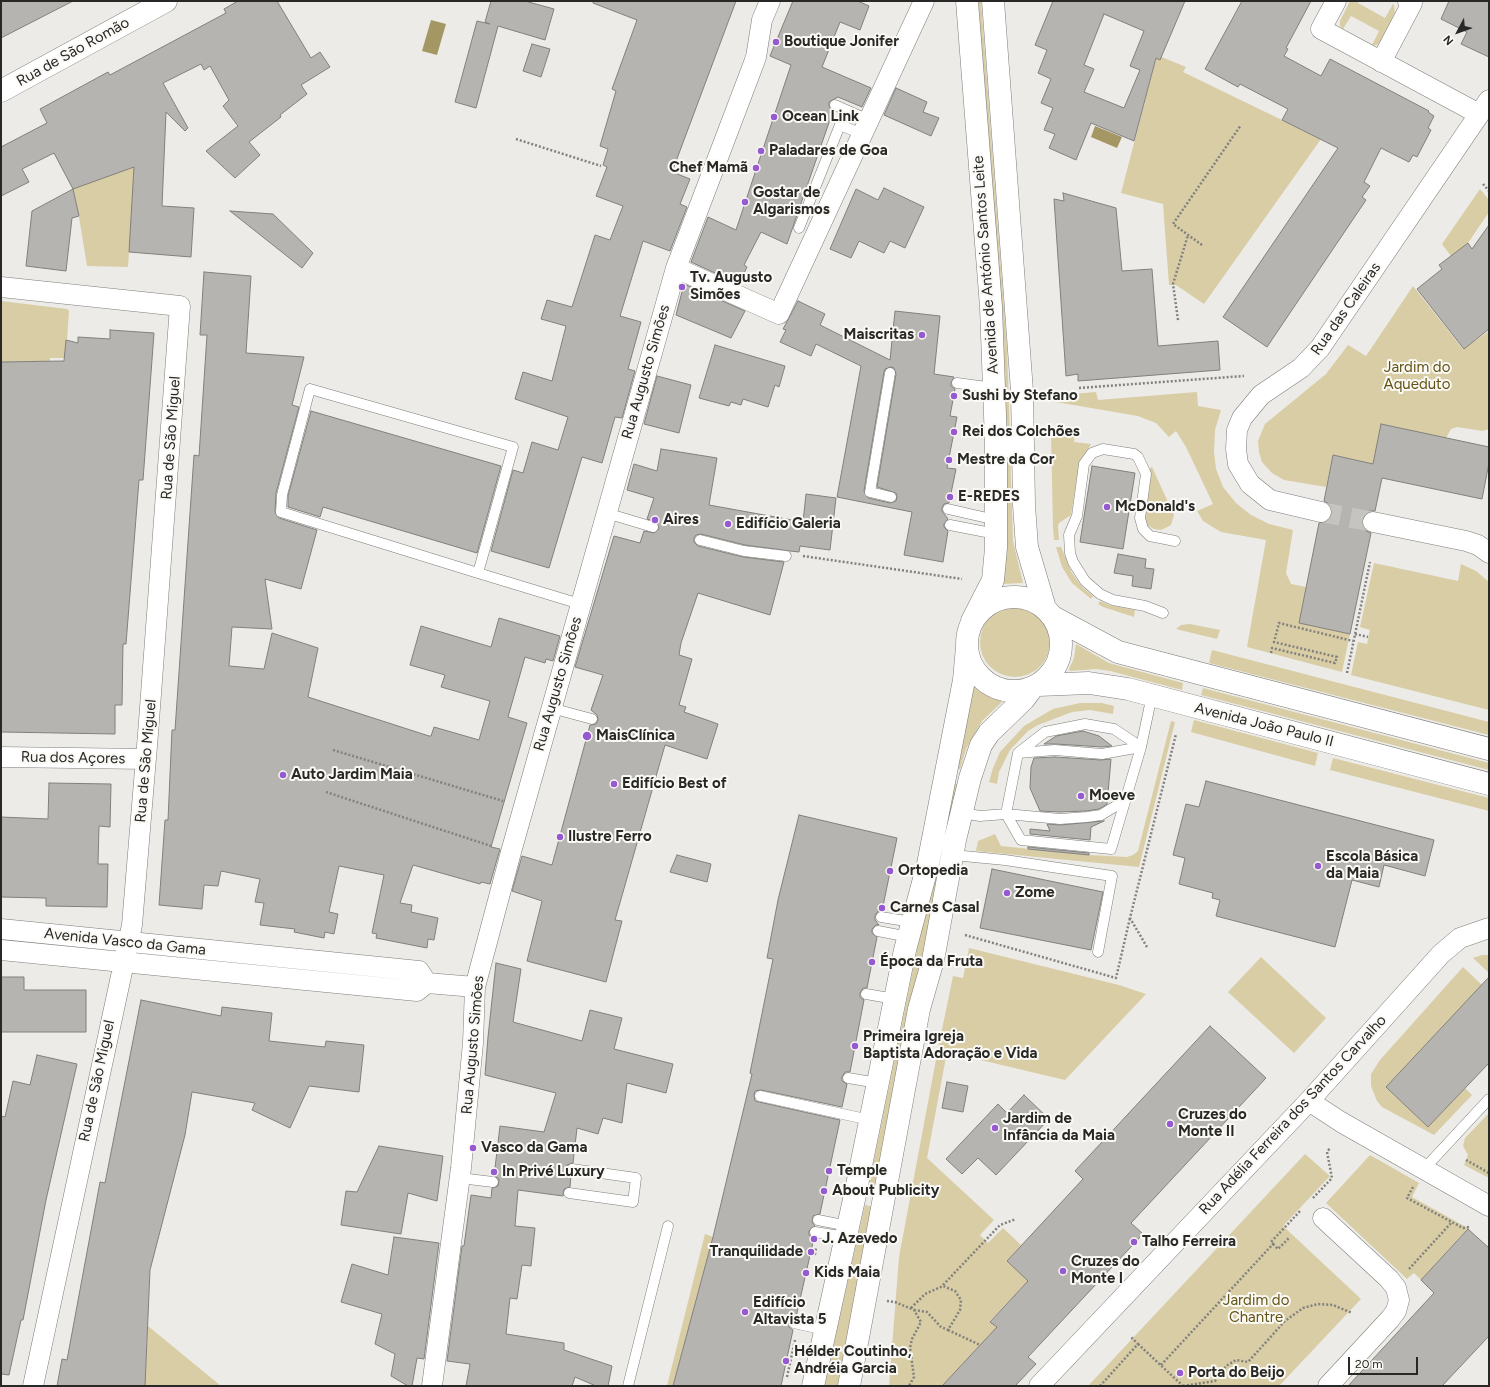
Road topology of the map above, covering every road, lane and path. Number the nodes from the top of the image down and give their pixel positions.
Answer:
1 (166, 1) edge
2 (770, 1) edge
3 (924, 1) edge
4 (966, 1) edge
5 (993, 1) edge
6 (1336, 1) edge
7 (1408, 1) edge
8 (1382, 62) junction
9 (1, 91) edge
10 (835, 105) dead end
11 (1484, 107) edge
12 (1241, 125) dead end
13 (866, 127) junction
14 (516, 139) dead end
15 (601, 166) dead end
16 (1483, 184) dead end
17 (1489, 191) edge
18 (799, 228) dead end
19 (1188, 235) junction
20 (1202, 245) dead end
21 (676, 268) junction
22 (1, 287) edge
23 (1178, 320) dead end
24 (890, 373) dead end
25 (1244, 376) dead end
26 (957, 383) dead end
27 (994, 388) junction
28 (1079, 388) dead end
29 (891, 497) dead end
30 (948, 509) dead end
31 (1322, 512) tunnel mouth
32 (606, 513) junction
33 (1373, 522) tunnel mouth
34 (950, 525) dead end
35 (653, 527) dead end
36 (996, 527) junction
37 (700, 540) dead end
38 (1175, 541) dead end
39 (1489, 553) edge
40 (786, 556) joint
41 (1370, 562) dead end
42 (478, 572) junction
43 (962, 579) dead end
44 (580, 604) junction
45 (1049, 613) junction
46 (1164, 613) dead end
47 (972, 621) junction
48 (1355, 634) junction
49 (1368, 637) dead end
50 (1353, 641) junction
51 (967, 647) junction
52 (1271, 653) dead end
53 (1347, 674) dead end
54 (1035, 686) junction
55 (1152, 695) junction
56 (551, 708) junction
57 (592, 719) dead end
58 (1176, 734) dead end
59 (1141, 747) junction
60 (1489, 749) edge
61 (332, 750) dead end
62 (1018, 753) junction
63 (1, 757) edge
64 (146, 759) junction
65 (1489, 784) edge
66 (326, 792) dead end
67 (504, 801) dead end
68 (1124, 802) junction
69 (962, 813) junction
70 (1006, 814) junction
71 (492, 846) dead end
72 (953, 855) junction
73 (881, 917) dead end
74 (1130, 918) junction
75 (1489, 928) edge
76 (1, 929) edge
77 (910, 929) junction
78 (878, 931) dead end
79 (965, 935) dead end
80 (128, 942) junction
81 (1147, 947) dead end
82 (1, 950) edge
83 (1098, 952) dead end
84 (250, 954) junction
85 (123, 962) junction
86 (248, 974) junction
87 (427, 983) junction
88 (475, 988) junction
89 (866, 994) dead end
90 (895, 999) junction
91 (848, 1078) dead end
92 (878, 1083) junction
93 (760, 1096) dead end
94 (1489, 1099) edge
95 (1309, 1100) junction
96 (870, 1120) junction
97 (1330, 1148) dead end
98 (1466, 1160) dead end
99 (572, 1169) dead end
100 (1489, 1173) edge
101 (1419, 1177) junction
102 (460, 1178) junction
103 (493, 1182) dead end
104 (570, 1193) dead end
105 (1312, 1200) dead end
106 (1307, 1205) dead end
107 (1489, 1206) edge
108 (1324, 1218) dead end
109 (1016, 1219) dead end
110 (818, 1220) dead end
111 (1452, 1222) junction
112 (668, 1226) dead end
113 (1469, 1227) dead end
114 (816, 1232) dead end
115 (847, 1232) junction
116 (1289, 1238) dead end
117 (1273, 1244) junction
118 (1408, 1271) dead end
119 (943, 1286) junction
120 (887, 1301) dead end
121 (912, 1309) junction
122 (1352, 1313) dead end
123 (794, 1323) dead end
124 (825, 1330) junction
125 (948, 1330) junction
126 (792, 1336) dead end
127 (1130, 1336) dead end
128 (1138, 1344) junction
129 (980, 1345) dead end
130 (1161, 1365) junction
131 (786, 1377) dead end
132 (33, 1386) edge
133 (432, 1386) edge
134 (628, 1386) edge
135 (813, 1386) edge
136 (849, 1386) edge
137 (909, 1386) edge
138 (1039, 1386) edge
139 (1100, 1386) edge
140 (1183, 1386) edge
141 (1328, 1386) edge

1 - 9 main road, Rua de São Romão
2 - 21 street, Rua Augusto Simões
3 - 13 street
4 - 27 main road, Avenida de António Santos Leite
5 - 45 main road, Avenida de António Santos Leite
6 - 8 street
7 - 8 street
8 - 11 street
10 - 13 lane
11 - 31 street, Rua das Caleiras
12 - 19 path
13 - 18 lane
13 - 21 street
14 - 15 path
16 - 17 path
19 - 20 path
19 - 23 path
21 - 32 street, Rua Augusto Simões
22 - 64 street, Rua de São Miguel
24 - 29 lane
25 - 28 path
26 - 27 lane
27 - 36 main road, Avenida de António Santos Leite
30 - 36 lane
32 - 35 lane
32 - 44 street, Rua Augusto Simões
33 - 39 street
34 - 36 lane
36 - 47 main road, Avenida de António Santos Leite
37 - 40 lane
38 - 46 lane
40 - 43 path
41 - 48 path
42 - 42 lane
42 - 44 lane
44 - 56 street, Rua Augusto Simões
45 - 47 main road
45 - 54 main road
45 - 60 main road
47 - 51 main road
48 - 49 path
48 - 50 path
50 - 52 path
50 - 53 path
51 - 54 main road
51 - 77 main road
54 - 55 main road, Avenida João Paulo II
54 - 69 main road
55 - 59 lane
55 - 65 main road, Avenida João Paulo II
56 - 57 lane
56 - 88 street, Rua Augusto Simões
58 - 74 path
59 - 62 lane
59 - 62 lane
59 - 68 lane
61 - 67 path
62 - 70 lane
63 - 64 street, Rua dos Açores
64 - 80 street, Rua de São Miguel
66 - 71 path
68 - 70 lane
68 - 70 lane
69 - 70 lane
69 - 72 main road
72 - 83 lane
72 - 136 main road
73 - 77 lane
74 - 79 path
74 - 81 path
75 - 95 street, Rua Adélia Ferreira dos Santos Carvalho
76 - 80 street, Avenida Vasco da Gama
77 - 78 lane
77 - 90 main road
80 - 84 street, Avenida Vasco da Gama
80 - 85 street, Rua de São Miguel
82 - 85 street, Avenida Vasco da Gama
84 - 86 street
84 - 87 street, Avenida Vasco da Gama
85 - 86 street, Avenida Vasco da Gama
85 - 132 street, Rua de São Miguel
86 - 87 street, Avenida Vasco da Gama
87 - 88 street, Avenida Vasco da Gama
88 - 102 street, Rua Augusto Simões
89 - 90 lane
90 - 92 main road
91 - 92 lane
92 - 96 main road
93 - 96 lane
94 - 101 lane
95 - 101 street
95 - 138 street, Rua Adélia Ferreira dos Santos Carvalho
96 - 115 main road
97 - 105 path
98 - 100 path
99 - 104 lane
101 - 107 street
101 - 111 path
102 - 103 lane
102 - 133 street, Rua Augusto Simões
106 - 117 path
108 - 141 street
109 - 119 path
110 - 115 lane
111 - 113 path
111 - 118 path
112 - 134 lane
114 - 115 lane
115 - 124 main road
116 - 117 path
117 - 130 path
119 - 121 path
119 - 125 path
120 - 121 path
121 - 125 path
121 - 137 path
122 - 140 path
123 - 124 lane
124 - 135 main road
125 - 129 path
126 - 131 path
127 - 128 path
128 - 130 path
128 - 139 path
130 - 140 path

